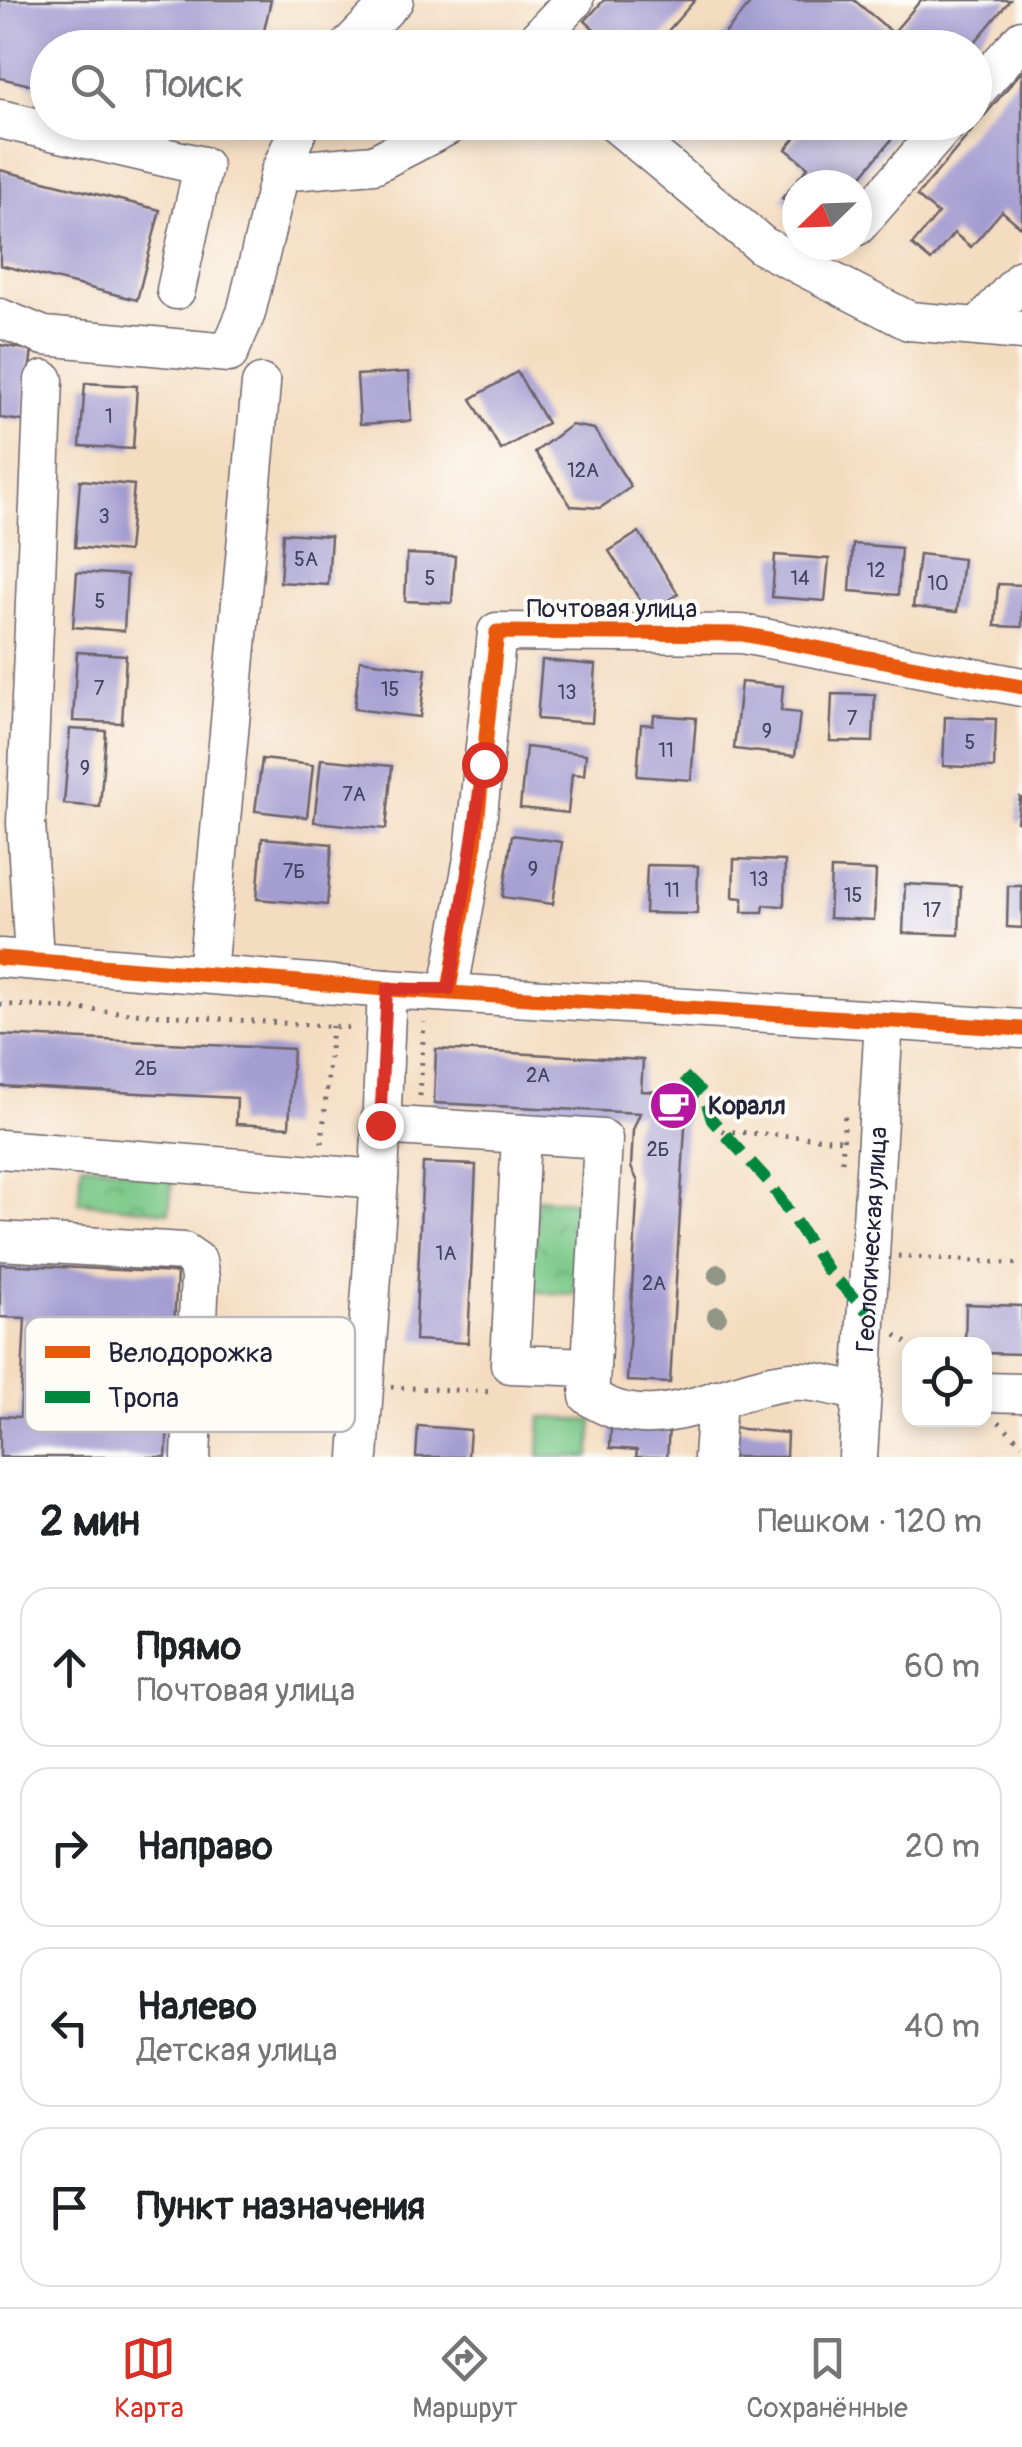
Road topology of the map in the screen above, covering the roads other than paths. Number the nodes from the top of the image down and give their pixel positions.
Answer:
1 (394, 0) edge
2 (574, 0) edge
3 (364, 30) edge
4 (546, 30) edge
5 (1022, 40) edge
6 (992, 73) edge
7 (0, 120) edge
8 (30, 127) edge
9 (88, 140) edge
10 (294, 140) edge
11 (420, 140) edge
12 (635, 140) edge
13 (932, 140) edge
14 (280, 172) junction
15 (872, 209) edge
16 (782, 250) edge
17 (829, 260) edge
18 (1022, 279) edge
19 (176, 290) dead end
20 (0, 318) edge
21 (978, 327) junction
22 (1022, 331) edge
23 (44, 380) dead end
24 (261, 384) dead end
25 (1022, 688) edge
26 (17, 959) edge
27 (208, 974) junction
28 (387, 989) junction
29 (437, 989) junction
30 (884, 1020) junction
31 (1022, 1029) edge
32 (380, 1125) junction
33 (521, 1134) junction
34 (0, 1149) edge
35 (379, 1178) junction
36 (0, 1240) edge
37 (198, 1317) edge
38 (591, 1368) junction
39 (862, 1392) junction
40 (992, 1392) edge
41 (1022, 1394) edge
42 (717, 1399) junction
43 (192, 1432) edge
44 (191, 1457) edge
45 (359, 1457) edge
46 (713, 1457) edge
47 (858, 1457) edge

1 - 3 street
2 - 4 street
5 - 6 street
7 - 8 street
9 - 19 street
10 - 14 street
11 - 14 street
12 - 16 street
13 - 15 street
14 - 20 street
17 - 21 street
18 - 21 street
21 - 22 street
23 - 26 street
24 - 27 street
25 - 29 street, Почтовая улица
26 - 27 street
27 - 28 street
28 - 29 street
28 - 32 street
29 - 30 street
30 - 31 street
30 - 39 street, Геологическая улица
32 - 33 street
32 - 35 street
33 - 38 street
33 - 38 street
34 - 35 street
35 - 45 street
36 - 37 street
38 - 42 street
39 - 42 street
39 - 47 street, Геологическая улица
40 - 41 street
42 - 46 street
43 - 44 street

